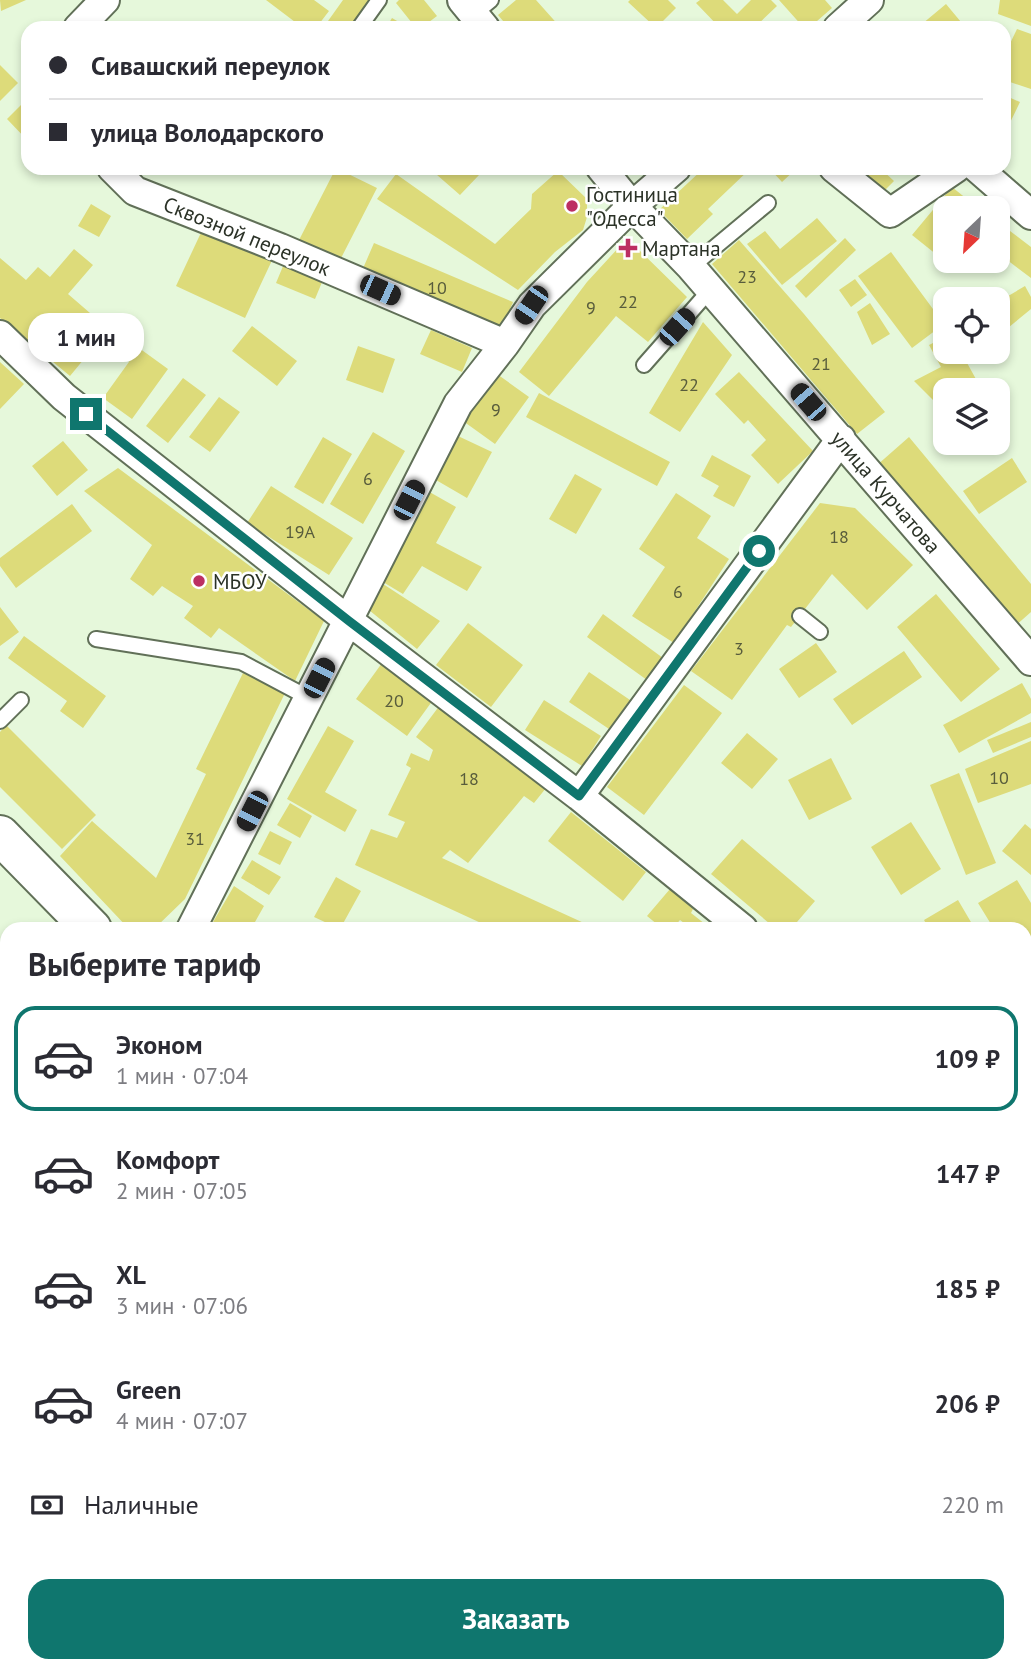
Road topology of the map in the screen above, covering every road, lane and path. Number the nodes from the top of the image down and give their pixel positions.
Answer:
1 (105, 0) edge
2 (379, 0) edge
3 (869, 0) edge
4 (85, 21) edge
5 (364, 21) edge
6 (846, 21) edge
7 (119, 175) edge
8 (607, 175) edge
9 (669, 175) edge
10 (843, 175) edge
11 (946, 175) edge
12 (985, 175) edge
13 (768, 203) dead end
14 (632, 206) junction
15 (1031, 215) edge
16 (691, 267) junction
17 (710, 290) junction
18 (0, 335) edge
19 (505, 344) junction
20 (644, 365) dead end
21 (841, 439) junction
22 (800, 616) dead end
23 (349, 621) junction
24 (820, 632) dead end
25 (96, 639) dead end
26 (1031, 661) edge
27 (310, 698) junction
28 (21, 700) dead end
29 (0, 721) edge
30 (579, 796) junction
31 (0, 835) edge
32 (85, 922) edge
33 (195, 922) edge
34 (734, 922) edge

1 - 4 street
2 - 5 lane
3 - 6 street
7 - 19 street, Сквозной переулок
8 - 14 street, улица Курчатова
9 - 14 street
10 - 11 street
12 - 15 street
13 - 16 lane
14 - 16 street, улица Курчатова
14 - 19 street
16 - 17 street, улица Курчатова
17 - 20 lane
17 - 21 street, улица Курчатова
18 - 23 street
19 - 23 street
21 - 26 street, улица Курчатова
21 - 30 street
22 - 24 lane
23 - 27 street
23 - 30 street
25 - 27 lane
27 - 33 street
28 - 29 lane
30 - 34 street
31 - 32 main road

